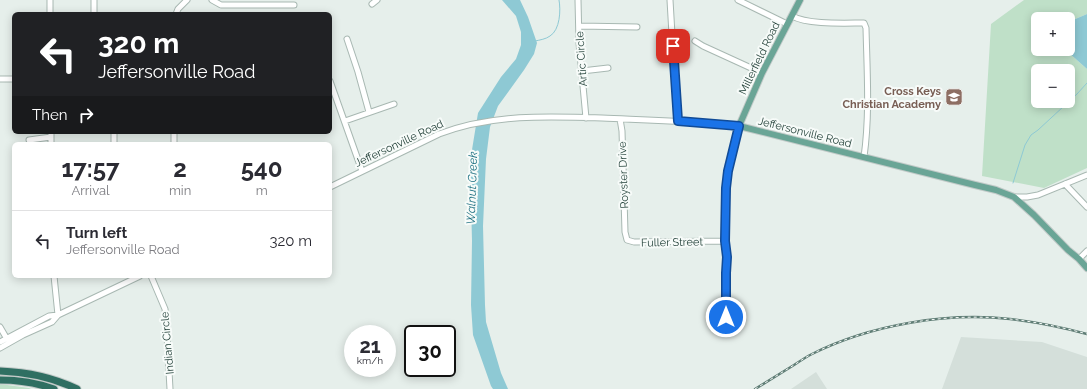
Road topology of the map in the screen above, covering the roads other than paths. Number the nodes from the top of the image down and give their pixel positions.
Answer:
1 (50, 0) edge
2 (94, 0) edge
3 (187, 0) edge
4 (212, 0) edge
5 (377, 0) edge
6 (578, 0) edge
7 (670, 0) edge
8 (738, 0) edge
9 (800, 0) edge
10 (372, 4) dead end
11 (294, 5) dead end
12 (50, 12) edge
13 (94, 12) edge
14 (177, 12) edge
15 (792, 16) junction
16 (787, 24) junction
17 (579, 26) junction
18 (637, 27) dead end
19 (347, 38) dead end
20 (695, 41) dead end
21 (608, 68) dead end
22 (582, 71) junction
23 (762, 73) junction
24 (12, 79) edge
25 (0, 80) edge
26 (332, 86) edge
27 (394, 104) dead end
28 (369, 112) junction
29 (586, 118) junction
30 (620, 119) junction
31 (345, 121) junction
32 (678, 121) junction
33 (739, 126) junction
34 (51, 134) edge
35 (29, 140) dead end
36 (864, 157) junction
37 (362, 171) junction
38 (1087, 175) edge
39 (1065, 184) junction
40 (332, 186) edge
41 (1014, 197) junction
42 (1087, 207) edge
43 (625, 232) joint
44 (725, 241) junction
45 (1087, 251) edge
46 (1079, 258) junction
47 (1087, 268) edge
48 (54, 278) edge
49 (134, 278) edge
50 (152, 278) edge
51 (58, 315) junction
52 (0, 326) edge
53 (724, 330) dead end
54 (7, 339) junction
55 (0, 342) edge
56 (0, 348) edge
57 (2, 371) edge
58 (0, 380) edge
59 (54, 389) edge
60 (77, 389) edge
61 (170, 389) edge

1 - 12 street
2 - 13 street
3 - 14 street
4 - 11 street
5 - 10 street
6 - 17 street, Artic Circle
7 - 32 street
8 - 16 street
9 - 15 main road, Millerfield Road
15 - 16 main road, Millerfield Road
15 - 36 street
16 - 23 main road, Millerfield Road
17 - 18 street
17 - 22 street, Artic Circle
19 - 28 street
20 - 23 street
21 - 22 street
22 - 29 street, Artic Circle
23 - 33 main road, Millerfield Road
24 - 25 street
26 - 31 street
27 - 28 street
28 - 31 street
29 - 30 street, Jeffersonville Road
29 - 37 street, Jeffersonville Road
30 - 32 street, Jeffersonville Road
30 - 43 street, Royster Drive
31 - 37 street
32 - 33 street, Jeffersonville Road
33 - 36 main road, Jeffersonville Road
33 - 44 street
34 - 35 street
36 - 41 main road, Jeffersonville Road
37 - 40 street, Jeffersonville Road
38 - 39 street
39 - 41 street
39 - 42 street
41 - 46 main road, Jeffersonville Road
43 - 44 street, Fuller Street
44 - 53 street
45 - 46 street
46 - 47 main road, Jeffersonville Road
48 - 51 street
49 - 51 street
50 - 61 street, Indian Circle
51 - 54 street
51 - 56 street
52 - 54 street
54 - 55 street
57 - 60 highway
58 - 59 highway

